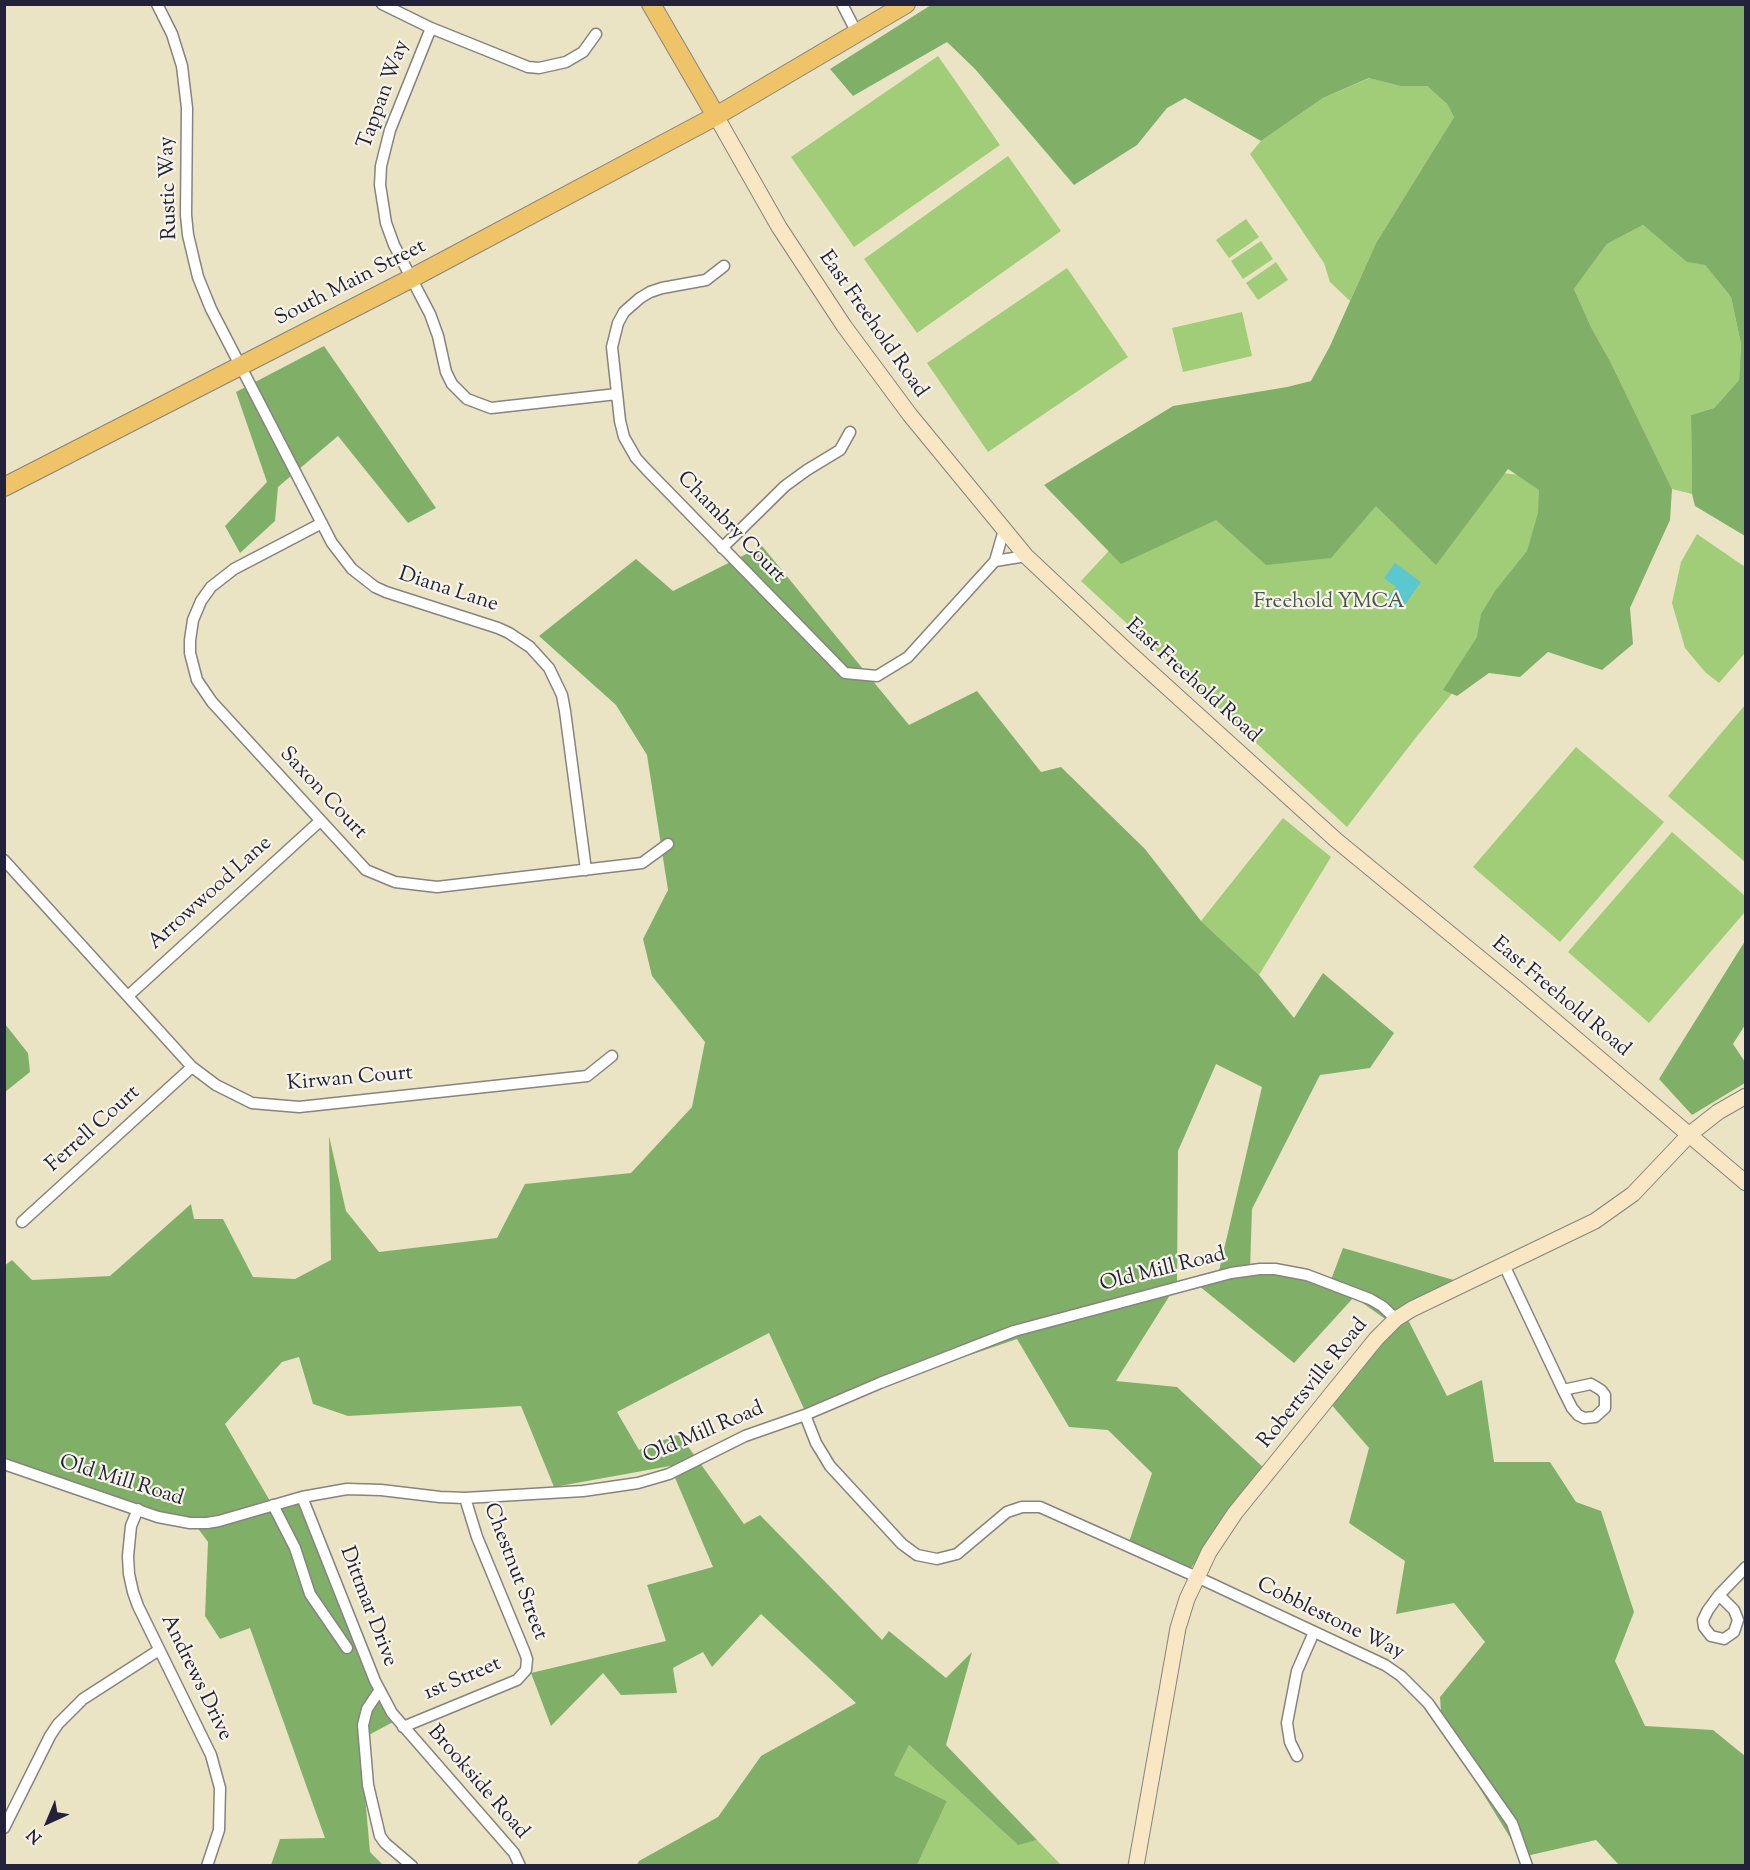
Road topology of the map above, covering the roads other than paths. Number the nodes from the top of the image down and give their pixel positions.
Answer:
1 (157, 4) edge
2 (382, 4) edge
3 (651, 4) edge
4 (660, 4) edge
5 (842, 4) edge
6 (906, 4) edge
7 (431, 28) junction
8 (857, 33) junction
9 (596, 34) dead end
10 (674, 43) junction
11 (716, 116) junction
12 (724, 266) dead end
13 (412, 278) junction
14 (241, 366) junction
15 (617, 394) junction
16 (850, 432) dead end
17 (4, 487) edge
18 (322, 523) junction
19 (1004, 530) junction
20 (722, 548) junction
21 (1026, 556) junction
22 (995, 561) junction
23 (320, 821) junction
24 (668, 844) dead end
25 (4, 860) edge
26 (586, 870) junction
27 (128, 996) junction
28 (612, 1056) dead end
29 (192, 1067) junction
30 (1746, 1096) edge
31 (1690, 1134) junction
32 (1746, 1182) edge
33 (22, 1222) dead end
34 (1504, 1265) junction
35 (1396, 1319) junction
36 (1563, 1390) dead end
37 (805, 1415) junction
38 (4, 1464) edge
39 (302, 1497) junction
40 (465, 1498) junction
41 (273, 1505) junction
42 (138, 1509) junction
43 (1746, 1567) edge
44 (1197, 1577) junction
45 (1719, 1595) dead end
46 (1314, 1632) junction
47 (347, 1648) dead end
48 (159, 1650) junction
49 (527, 1659) joint
50 (379, 1691) junction
51 (403, 1727) junction
52 (1297, 1756) dead end
53 (4, 1827) edge
54 (207, 1866) edge
55 (412, 1866) edge
56 (520, 1866) edge
57 (1136, 1866) edge
58 (1527, 1866) edge

1 - 14 street, Rustic Way
2 - 7 street
3 - 10 main road
4 - 10 main road
5 - 8 street
6 - 8 main road, South Main Street
7 - 9 street
7 - 13 street, Tappan Way
8 - 11 main road, South Main Street
10 - 11 main road
11 - 13 main road, South Main Street
11 - 19 main road, East Freehold Road
12 - 15 street, Chambry Court
13 - 14 main road, South Main Street
13 - 15 street, Tappan Way
14 - 17 main road, South Main Street
14 - 18 street, Diana Lane
15 - 20 street, Chambry Court
16 - 20 street
18 - 23 street, Saxon Court
18 - 26 street, Diana Lane
19 - 21 main road, East Freehold Road
19 - 22 street, Chambry Court
20 - 22 street, Chambry Court
21 - 22 street
21 - 31 main road, East Freehold Road
23 - 26 street, Saxon Court
23 - 27 street, Arrowwood Lane
24 - 26 street, Saxon Court
25 - 27 street, Kirwan Court
27 - 29 street, Kirwan Court
28 - 29 street, Kirwan Court
29 - 33 street, Ferrell Court
30 - 31 main road, Robertsville Road
31 - 32 main road, East Freehold Road
31 - 34 main road, Robertsville Road
34 - 35 main road, Robertsville Road
34 - 36 street
35 - 37 street, Old Mill Road
35 - 44 main road, Robertsville Road
37 - 40 street, Old Mill Road
37 - 44 street, Cobblestone Way
38 - 42 street, Old Mill Road
39 - 40 street, Old Mill Road
39 - 41 street, Old Mill Road
39 - 50 street, Dittmar Drive
40 - 49 street, Chestnut Street
41 - 42 street, Old Mill Road
41 - 47 street
42 - 48 street, Andrews Drive
43 - 45 street
44 - 46 street, Cobblestone Way
44 - 57 main road, Robertsville Road
46 - 52 street
46 - 58 street, Cobblestone Way
48 - 53 street
48 - 54 street, Andrews Drive
49 - 51 street, 1st Street
50 - 51 street, Dittmar Drive
50 - 55 street
51 - 56 street, Brookside Road

